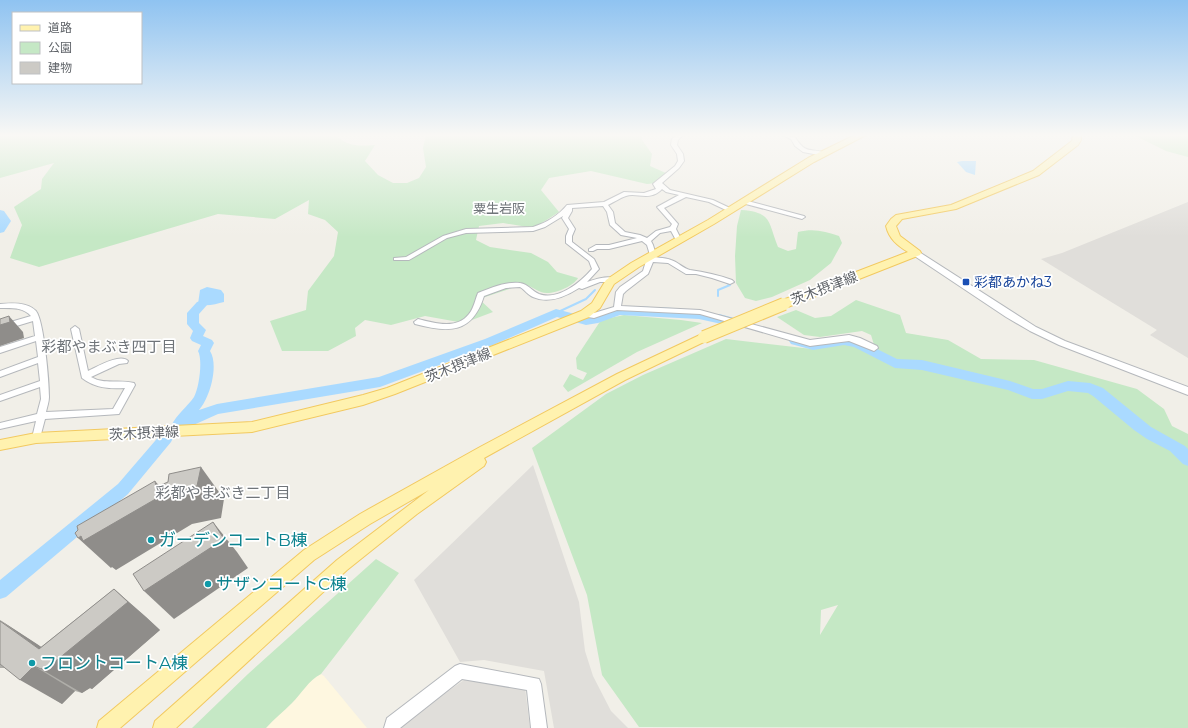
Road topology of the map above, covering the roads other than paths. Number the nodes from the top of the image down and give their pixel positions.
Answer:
1 (675, 169) edge
2 (797, 169) edge
3 (1041, 169) edge
4 (658, 183) junction
5 (685, 195) junction
6 (744, 202) junction
7 (605, 204) junction
8 (569, 206) junction
9 (730, 210) junction
10 (802, 217) dead end
11 (673, 228) junction
12 (679, 240) junction
13 (644, 241) junction
14 (591, 250) dead end
15 (916, 253) junction
16 (396, 258) dead end
17 (649, 259) junction
18 (612, 280) junction
19 (730, 282) dead end
20 (570, 290) junction
21 (0, 306) edge
22 (617, 308) junction
23 (579, 316) junction
24 (36, 317) junction
25 (418, 322) dead end
26 (0, 328) edge
27 (75, 329) dead end
28 (39, 337) junction
29 (874, 348) dead end
30 (0, 350) edge
31 (42, 359) junction
32 (124, 361) dead end
33 (0, 374) edge
34 (85, 376) junction
35 (44, 383) junction
36 (1188, 391) edge
37 (0, 398) edge
38 (41, 416) junction
39 (0, 426) edge
40 (36, 438) junction
41 (507, 440) junction
42 (0, 445) edge
43 (321, 583) junction
44 (165, 679) junction
45 (96, 728) edge
46 (106, 728) edge
47 (162, 728) edge
48 (170, 728) edge
49 (392, 728) edge
50 (539, 728) edge

1 - 4 street
2 - 6 main road, 茨木摂津線
3 - 15 main road
4 - 5 street
4 - 7 street
5 - 9 street
5 - 11 street
6 - 9 main road, 茨木摂津線
6 - 10 street
7 - 8 street
7 - 13 street
8 - 16 street
8 - 20 street
9 - 12 main road, 茨木摂津線
11 - 12 street
11 - 13 street
12 - 17 main road, 茨木摂津線
13 - 14 street
13 - 17 street
15 - 36 street
15 - 41 main road, 茨木摂津線, bridge
17 - 18 main road, 茨木摂津線
17 - 19 street
17 - 22 street
18 - 20 street
18 - 23 main road, 茨木摂津線
20 - 25 street
21 - 24 street
22 - 23 street
22 - 29 street
23 - 40 main road, 茨木摂津線
24 - 26 street
24 - 28 street
27 - 34 street
28 - 30 street
28 - 31 street
31 - 33 street
31 - 35 street
32 - 34 street
34 - 38 street
35 - 37 street
35 - 38 street
38 - 39 street
38 - 40 street
40 - 42 main road, 茨木摂津線
41 - 43 main road, 茨木摂津線
41 - 44 main road, 茨木摂津線
43 - 47 main road, 茨木摂津線
43 - 48 main road, 茨木摂津線
44 - 45 main road, 茨木摂津線
44 - 46 main road, 茨木摂津線
49 - 50 street

